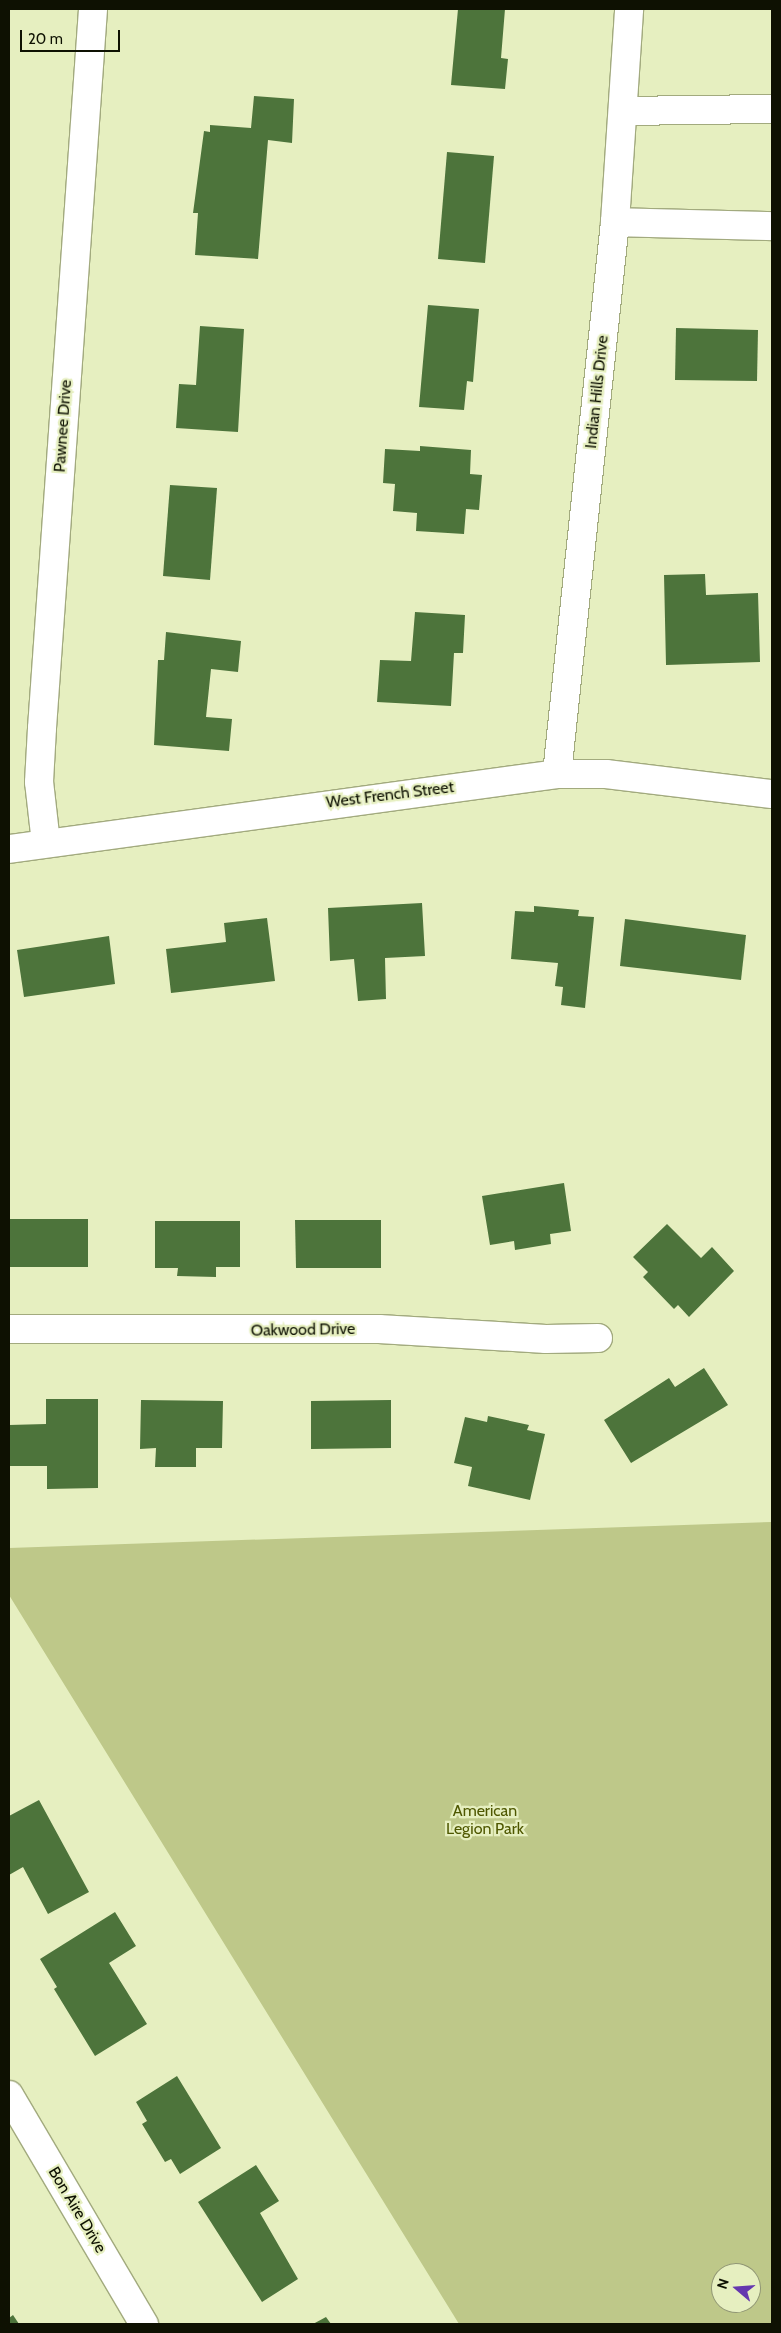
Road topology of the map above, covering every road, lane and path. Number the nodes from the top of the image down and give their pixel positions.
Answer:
1 (93, 9) edge
2 (629, 9) edge
3 (772, 109) edge
4 (623, 112) junction
5 (615, 222) junction
6 (772, 226) edge
7 (557, 774) junction
8 (772, 794) edge
9 (46, 843) junction
10 (9, 848) edge
11 (9, 1329) edge
12 (598, 1338) dead end
13 (9, 2095) edge
14 (144, 2324) edge

1 - 9 street, Pawnee Drive
2 - 4 street, Indian Hills Drive
3 - 4 street
4 - 5 street, Indian Hills Drive
5 - 6 street
5 - 7 street, Indian Hills Drive
7 - 8 street, West French Street
7 - 9 street, West French Street
9 - 10 street, West French Street
11 - 12 street, Oakwood Drive
13 - 14 street, Bon Aire Drive

